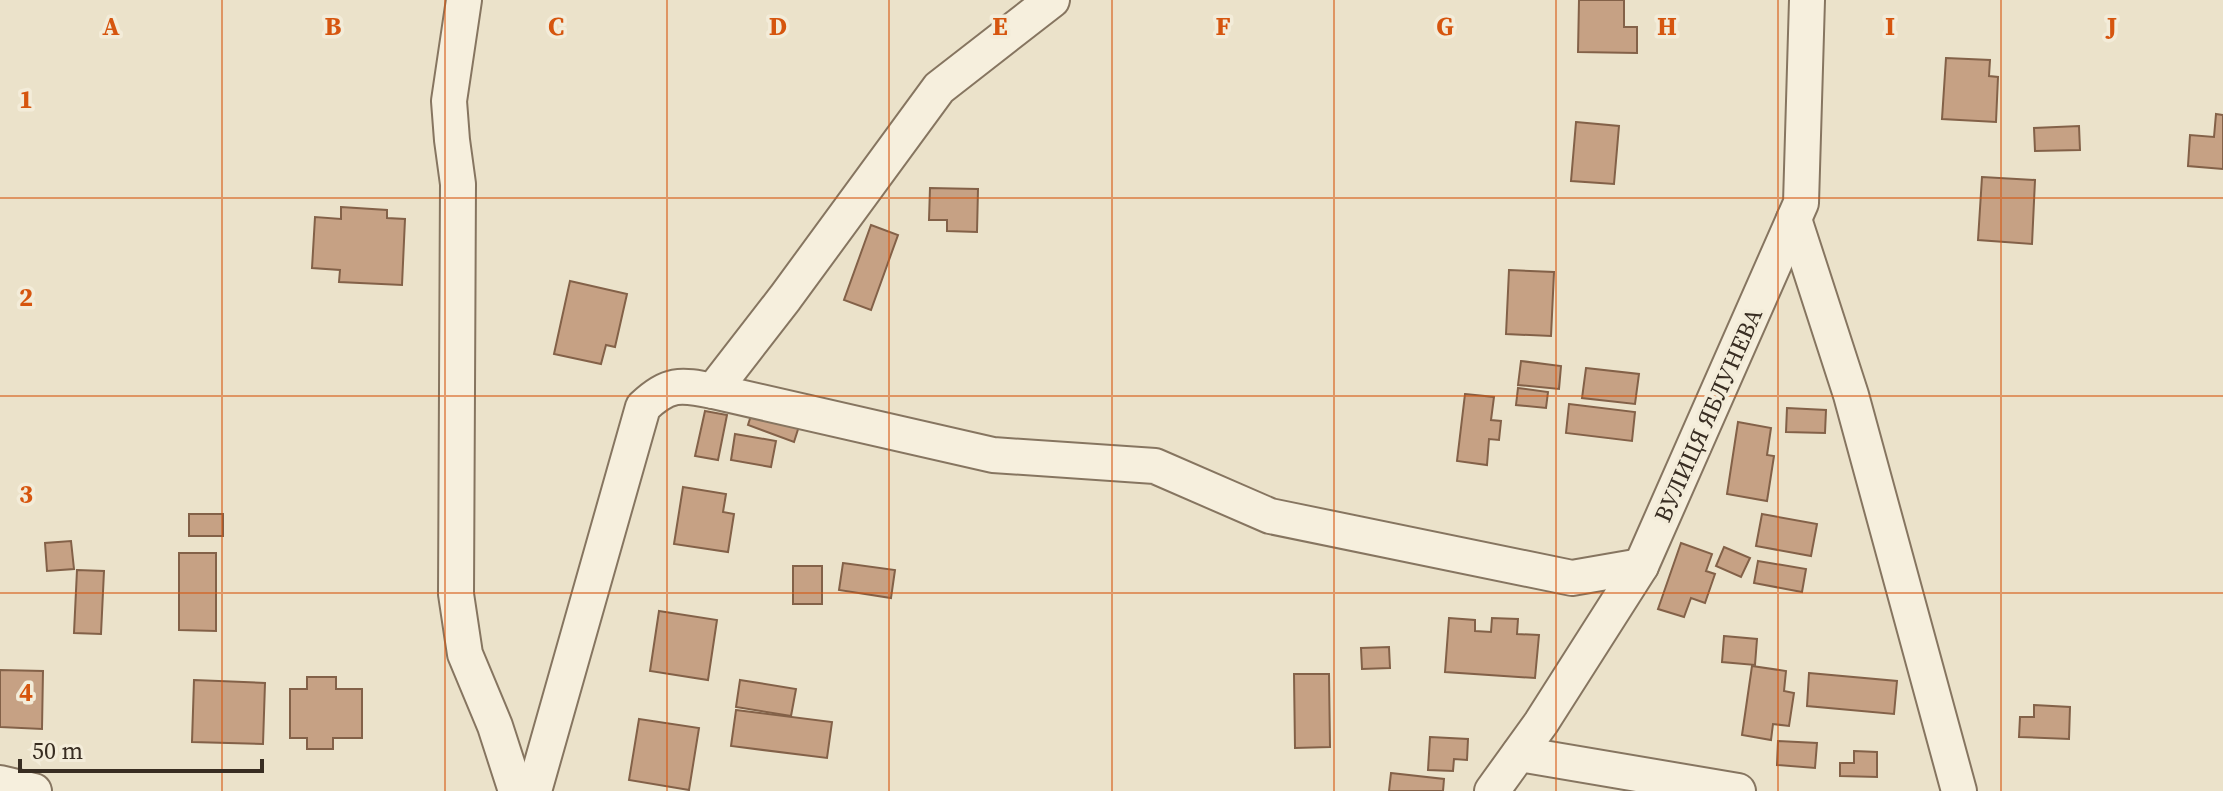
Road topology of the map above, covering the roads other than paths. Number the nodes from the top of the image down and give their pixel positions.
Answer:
1 (464, 0) edge
2 (1052, 0) edge
3 (1807, 0) edge
4 (1794, 219) junction
5 (713, 391) junction
6 (1641, 566) junction
7 (1519, 754) junction
8 (0, 783) edge
9 (34, 791) edge
10 (516, 791) edge
11 (534, 791) edge
12 (1492, 791) edge
13 (1738, 791) edge
14 (1959, 791) edge

1 - 10 street
2 - 5 street
3 - 4 street, ВУЛИЦЯ ЯБЛУНЕВА
4 - 6 street, ВУЛИЦЯ ЯБЛУНЕВА
4 - 14 street
5 - 6 street
5 - 11 street
6 - 7 street, ВУЛИЦЯ ЯБЛУНЕВА
7 - 12 street, ВУЛИЦЯ ЯБЛУНЕВА
7 - 13 street
8 - 9 street

